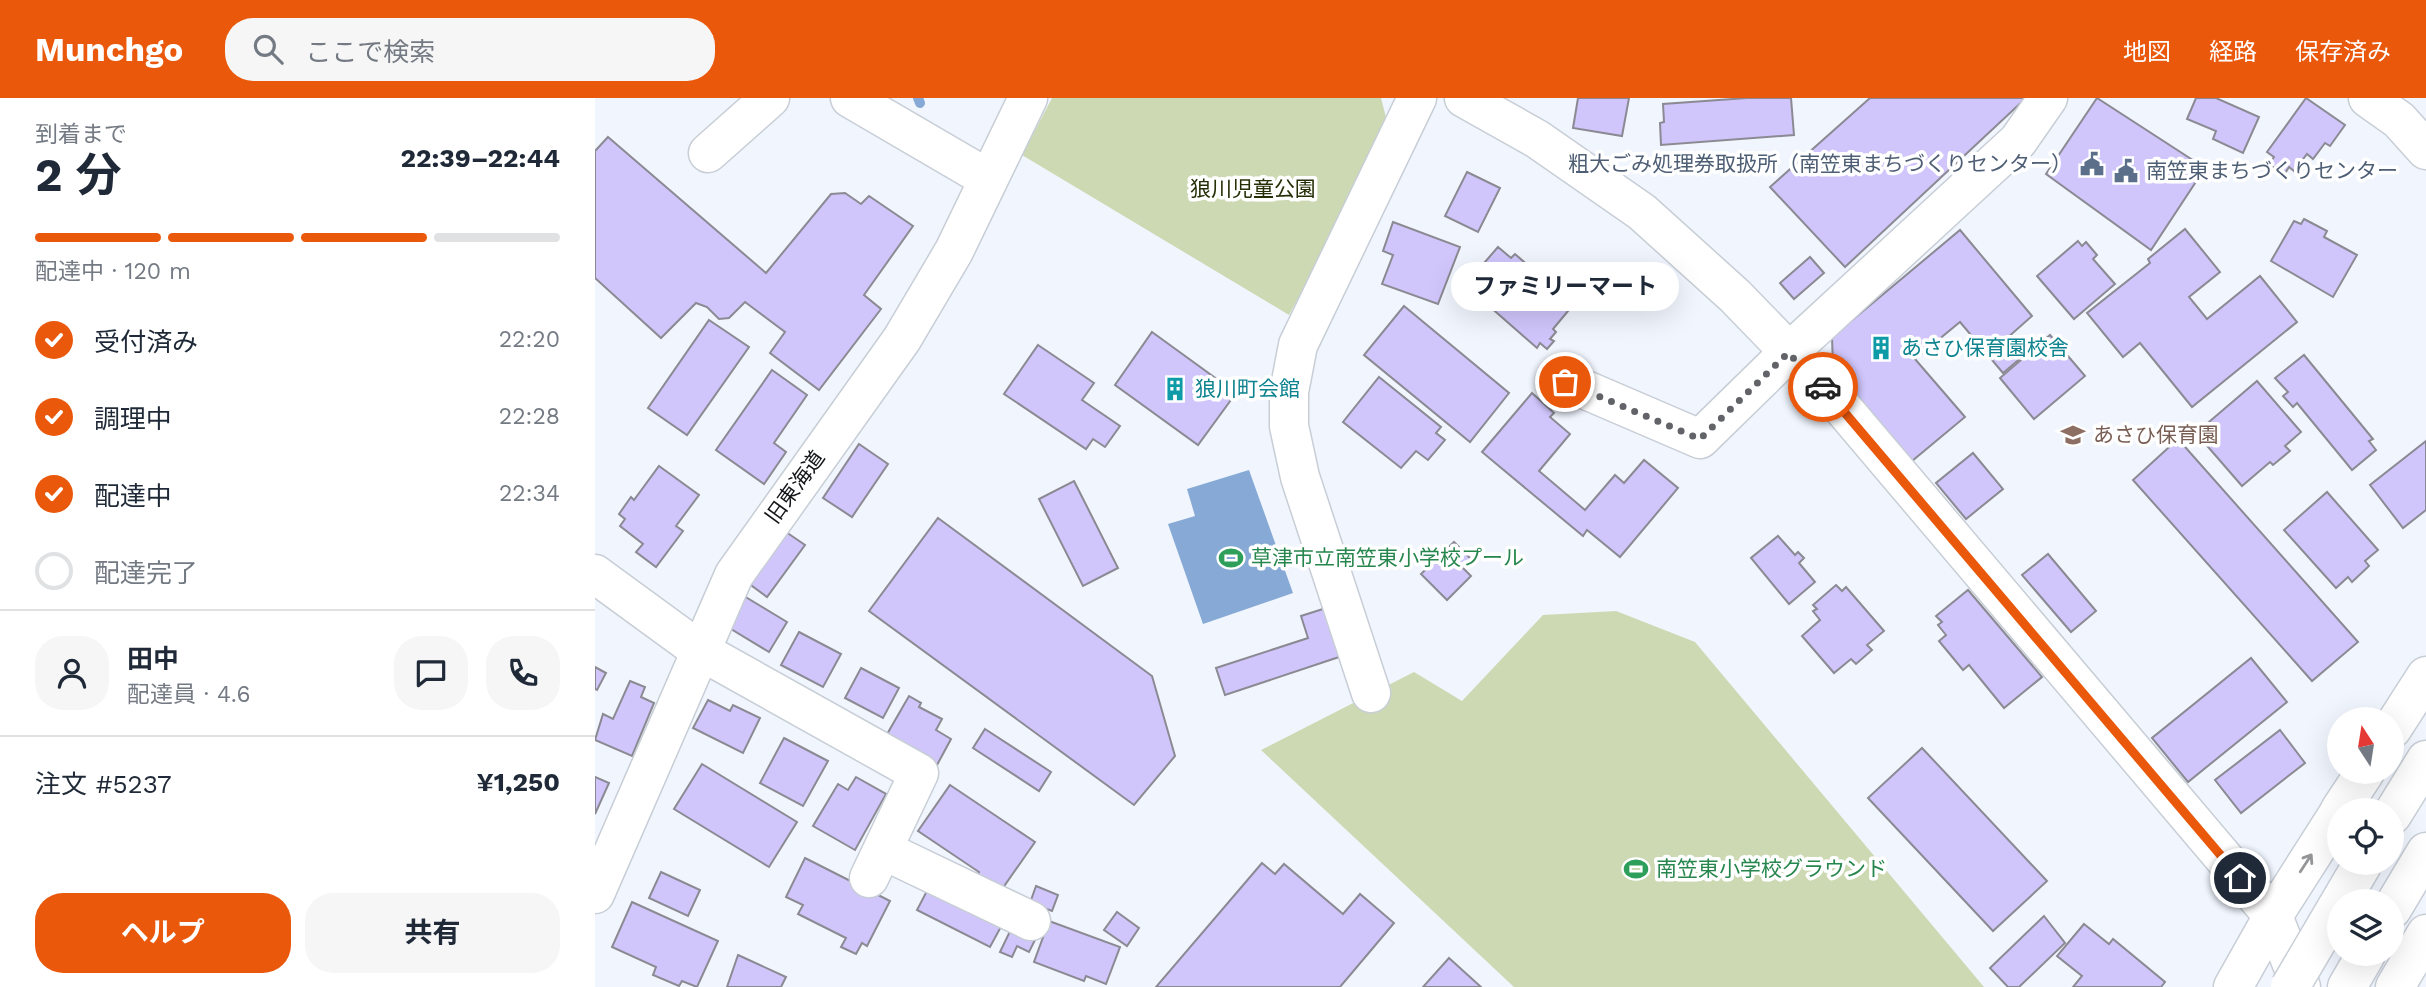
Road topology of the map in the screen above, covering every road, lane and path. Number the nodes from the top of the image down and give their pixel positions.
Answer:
1 (769, 98) edge
2 (850, 98) edge
3 (1028, 98) edge
4 (1417, 98) edge
5 (1464, 98) edge
6 (2048, 98) edge
7 (2368, 98) edge
8 (2426, 150) edge
9 (708, 153) dead end
10 (987, 178) junction
11 (1788, 353) junction
12 (1565, 382) dead end
13 (595, 574) edge
14 (699, 650) junction
15 (2426, 676) edge
16 (1371, 693) dead end
17 (2405, 709) edge
18 (2426, 760) edge
19 (2403, 798) edge
20 (2327, 831) edge
21 (2426, 852) edge
22 (2356, 875) edge
23 (2404, 889) edge
24 (595, 894) edge
25 (2273, 916) junction
26 (1031, 921) dead end
27 (2426, 934) edge
28 (2359, 966) edge
29 (2233, 987) edge
30 (2290, 987) edge
31 (2301, 987) edge
32 (2347, 987) edge
33 (2395, 987) edge

1 - 9 main road
2 - 10 main road
3 - 10 main road, 旧東海道
4 - 16 main road
5 - 11 main road
6 - 11 main road
7 - 8 main road
10 - 14 main road, 旧東海道
11 - 12 main road
11 - 25 main road
13 - 14 main road
14 - 24 main road, 旧東海道
14 - 26 main road
15 - 17 main road
18 - 19 main road
25 -> 20 main road
21 - 23 main road
22 - 30 main road, bridge
25 - 29 main road
25 - 31 main road
27 - 33 main road
28 - 32 main road

